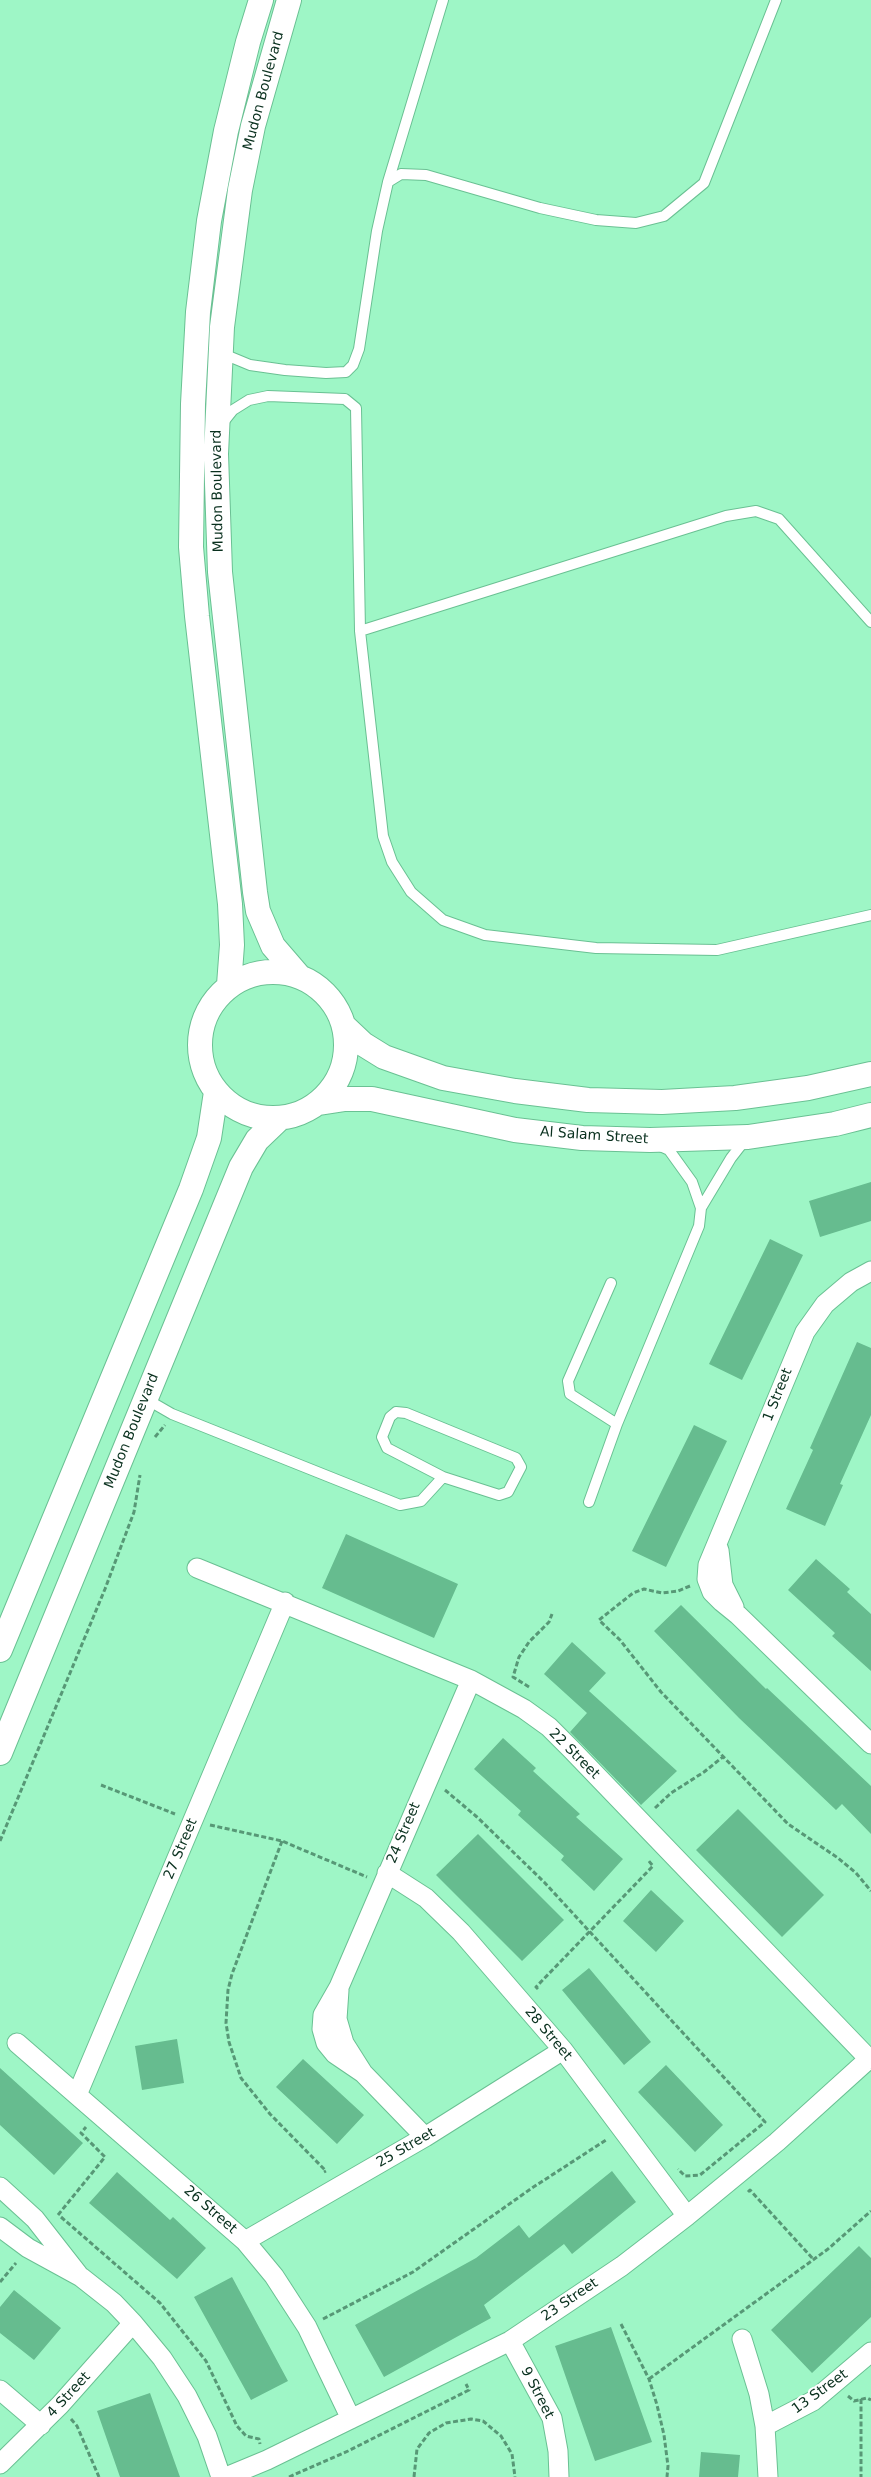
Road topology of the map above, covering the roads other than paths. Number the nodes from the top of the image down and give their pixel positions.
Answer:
1 (261, 0) edge
2 (289, 0) edge
3 (444, 0) edge
4 (776, 0) edge
5 (388, 182) junction
6 (220, 352) junction
7 (217, 430) junction
8 (871, 622) edge
9 (360, 631) junction
10 (871, 915) edge
11 (298, 975) junction
12 (229, 985) junction
13 (345, 1027) junction
14 (871, 1074) edge
15 (216, 1092) junction
16 (319, 1103) junction
17 (871, 1115) edge
18 (280, 1118) junction
19 (748, 1137) junction
20 (650, 1140) junction
21 (701, 1208) junction
22 (871, 1271) edge
23 (611, 1282) dead end
24 (145, 1398) junction
25 (617, 1424) junction
26 (443, 1477) junction
27 (589, 1502) dead end
28 (719, 1544) junction
29 (197, 1568) dead end
30 (285, 1602) junction
31 (738, 1615) junction
32 (0, 1650) edge
33 (471, 1680) junction
34 (871, 1744) edge
35 (0, 1753) edge
36 (385, 1878) junction
37 (17, 2044) dead end
38 (563, 2050) junction
39 (870, 2058) edge
40 (76, 2096) junction
41 (425, 2137) junction
42 (0, 2187) edge
43 (25, 2209) junction
44 (687, 2216) junction
45 (3, 2229) edge
46 (246, 2241) junction
47 (80, 2277) junction
48 (134, 2323) junction
49 (742, 2338) dead end
50 (510, 2341) junction
51 (871, 2352) edge
52 (0, 2390) edge
53 (351, 2418) junction
54 (41, 2425) junction
55 (765, 2426) junction
56 (0, 2464) edge
57 (222, 2477) edge
58 (226, 2477) edge
59 (558, 2477) edge
60 (768, 2477) edge

1 - 12 street, Mudon Boulevard
2 - 6 street, Mudon Boulevard
3 - 5 lane
4 - 5 lane
5 - 6 lane
6 - 7 street, Mudon Boulevard
7 - 9 lane
7 - 11 street, Mudon Boulevard
8 - 9 lane
9 - 10 lane
11 - 12 street
11 - 13 street
12 - 15 street
13 - 14 street
13 - 16 street
15 - 18 street
15 - 32 street
16 - 18 street
16 - 20 street, Al Salam Street
17 - 19 street, Al Salam Street
18 - 24 street, Mudon Boulevard
19 - 20 street, Al Salam Street
19 - 21 lane
20 - 21 lane
21 - 25 lane
22 - 28 street, 1 Street
23 - 25 lane
24 - 26 lane
24 - 35 street, Mudon Boulevard
25 - 27 lane
26 - 26 lane
28 - 31 street, 1 Street
28 - 31 street, 1 Street
29 - 30 street, 22 Street
30 - 33 street, 22 Street
30 - 40 street, 27 Street
31 - 34 street, 1 Street
33 - 36 street, 24 Street
33 - 39 street, 22 Street
36 - 38 street, 28 Street
36 - 41 street, 24 Street
37 - 40 street, 26 Street
38 - 41 street, 25 Street
38 - 44 street, 28 Street
39 - 44 street, 23 Street
40 - 46 street, 26 Street
41 - 46 street, 25 Street
42 - 43 street
43 - 45 street
43 - 47 street
44 - 50 street, 23 Street
45 - 47 street
46 - 53 street, 26 Street
47 - 48 street
48 - 54 street, 4 Street
48 - 57 street
49 - 55 street
50 - 53 street, 23 Street
50 - 59 street, 9 Street
51 - 55 street, 13 Street
52 - 54 street
53 - 58 street, 23 Street
54 - 56 street, 4 Street
55 - 60 street

